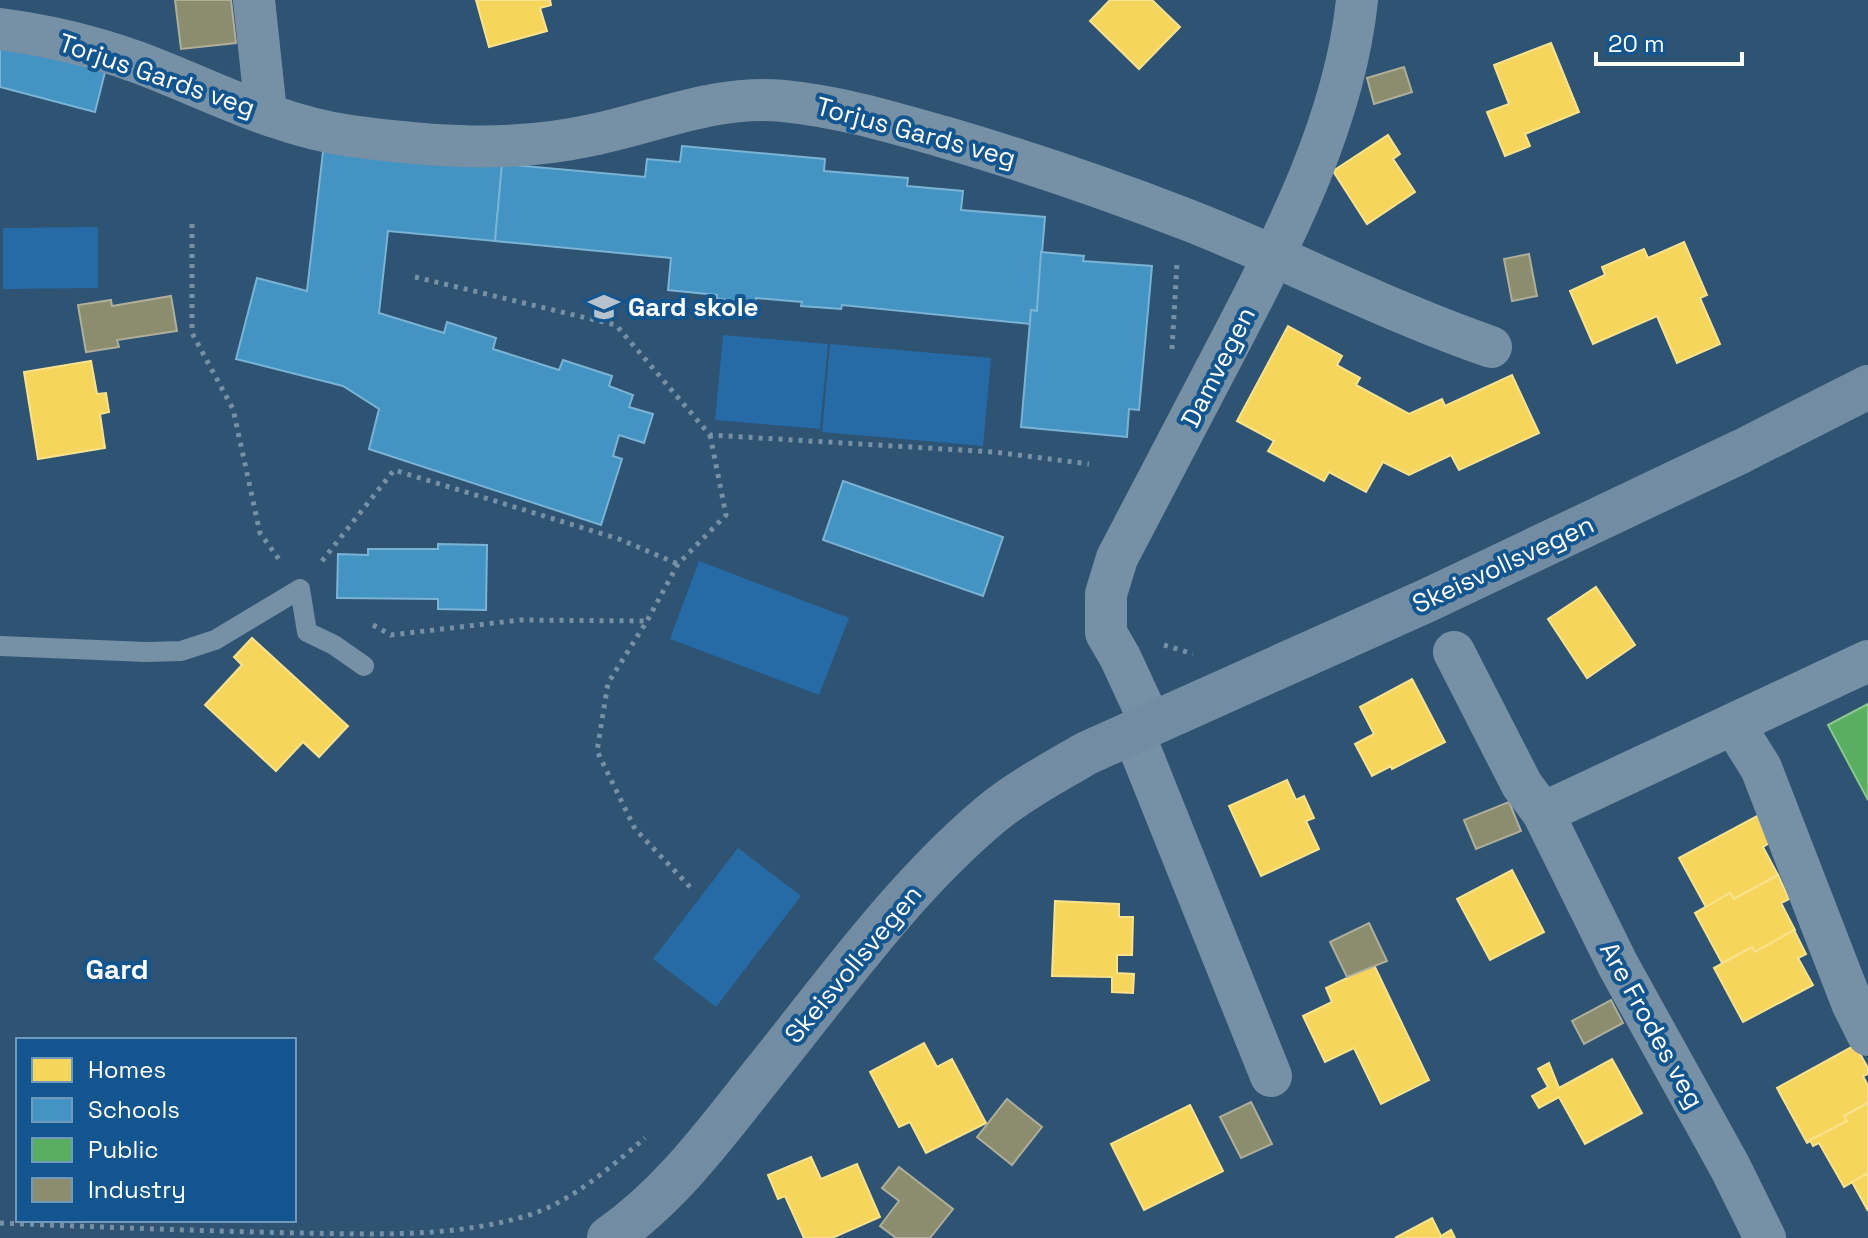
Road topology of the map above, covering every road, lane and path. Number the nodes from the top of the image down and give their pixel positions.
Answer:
1 (254, 0) edge
2 (1357, 0) edge
3 (0, 29) edge
4 (266, 112) junction
5 (1173, 215) junction
6 (192, 224) dead end
7 (1274, 257) junction
8 (415, 277) dead end
9 (1491, 347) dead end
10 (1171, 361) dead end
11 (1868, 387) edge
12 (710, 435) junction
13 (1089, 464) dead end
14 (678, 564) junction
15 (300, 589) junction
16 (647, 621) junction
17 (365, 622) dead end
18 (0, 646) edge
19 (1454, 652) dead end
20 (1868, 661) edge
21 (364, 666) dead end
22 (1734, 725) junction
23 (1142, 728) junction
24 (1543, 813) junction
25 (690, 887) dead end
26 (1863, 1011) edge
27 (1271, 1076) dead end
28 (652, 1132) dead end
29 (0, 1223) edge
30 (183, 1235) edge
31 (1762, 1237) edge
32 (609, 1238) edge

1 - 4 street, Torjus Gards veg
2 - 7 street, Damvegen
3 - 4 street, Torjus Gards veg
4 - 5 street, Torjus Gards veg
5 - 7 street, Torjus Gards veg
5 - 10 path
6 - 15 path
7 - 9 street, Torjus Gards veg
7 - 23 street, Damvegen
8 - 12 path
11 - 23 main road, Skeisvollsvegen
12 - 13 path
12 - 14 path
14 - 15 path
14 - 16 path
15 - 18 lane
15 - 21 lane
16 - 17 path
16 - 25 path
19 - 24 street, Are Frodes veg
20 - 22 street
22 - 24 street
22 - 26 street
23 - 27 street
23 - 32 main road, Skeisvollsvegen
24 - 31 street, Are Frodes veg
28 - 30 path
29 - 30 path

